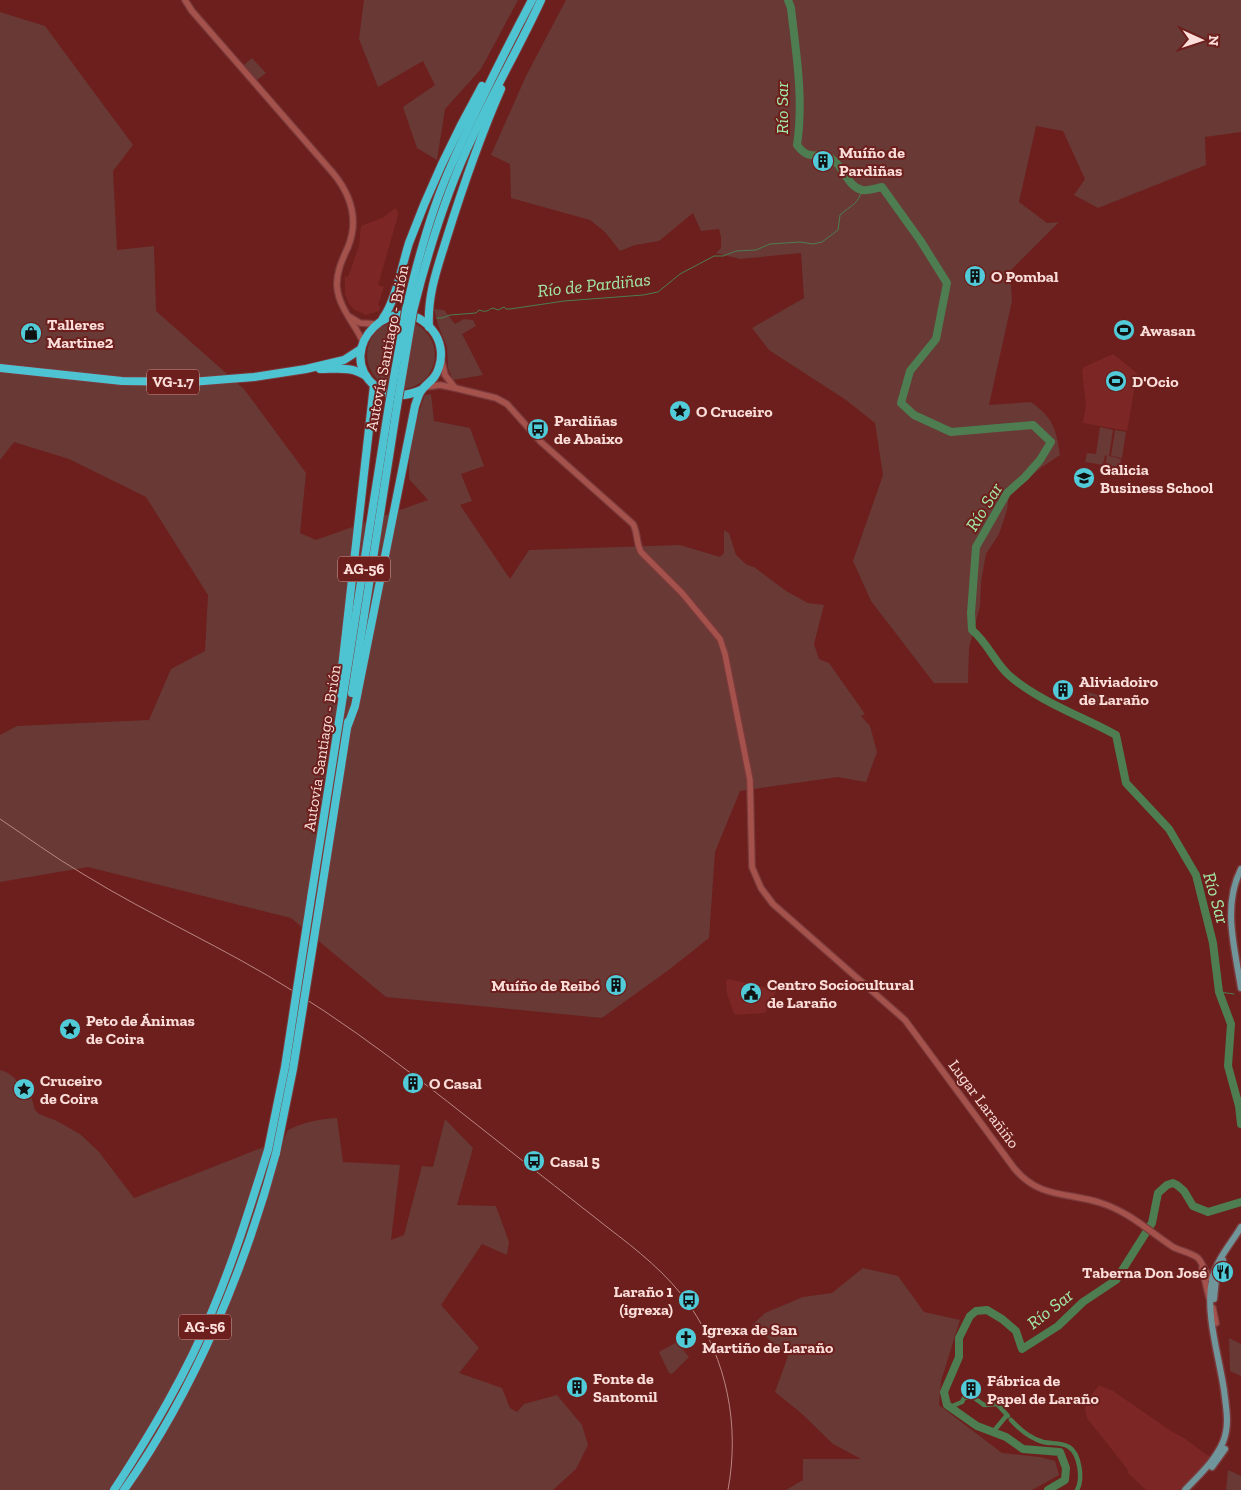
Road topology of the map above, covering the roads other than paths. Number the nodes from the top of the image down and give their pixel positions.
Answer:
1 (185, 0) edge
2 (532, 0) edge
3 (541, 0) edge
4 (514, 55) junction
5 (503, 56) junction
6 (409, 311) junction
7 (348, 316) junction
8 (379, 322) junction
9 (429, 327) junction
10 (362, 346) junction
11 (441, 355) junction
12 (4, 369) edge
13 (306, 369) junction
14 (366, 376) junction
15 (374, 385) junction
16 (424, 388) junction
17 (455, 388) junction
18 (393, 406) junction
19 (348, 725) junction
20 (338, 733) junction
21 (1241, 869) edge
22 (1238, 961) junction
23 (1241, 976) edge
24 (1241, 988) edge
25 (272, 1152) junction
26 (1240, 1229) edge
27 (1219, 1262) junction
28 (1203, 1266) junction
29 (1209, 1281) junction
30 (1216, 1323) junction
31 (1231, 1427) junction
32 (1207, 1467) junction
33 (114, 1490) edge
34 (126, 1490) edge
35 (1185, 1490) edge
36 (1190, 1490) edge

1 - 7 street
2 - 5 highway, Autovía Santiago - Brión / AG-56
3 - 4 highway, Autovía Santiago - Brión / AG-56
4 - 6 highway, Autovía Santiago - Brión / AG-56
4 - 9 highway
5 - 6 highway, Autovía Santiago - Brión / AG-56
5 - 8 highway
6 - 18 highway, Autovía Santiago - Brión / AG-56, bridge
7 - 8 street
7 - 10 street
8 - 9 highway
8 - 10 highway
9 - 11 highway
10 - 13 highway, VG-1.7
10 - 14 highway
11 - 16 highway
11 - 17 street
12 - 13 highway, VG-1.7
13 - 14 highway, VG-1.7
14 - 15 highway
15 - 16 highway
15 - 20 highway
16 - 17 street
16 - 19 highway
17 - 28 street, Lugar Larañiño
18 - 19 highway, Autovía Santiago - Brión / AG-56
18 - 20 highway, Autovía Santiago - Brión / AG-56
19 - 25 highway, Autovía Santiago - Brión / AG-56, bridge
20 - 25 highway, Autovía Santiago - Brión / AG-56, bridge
21 - 22 main road
22 - 23 main road
22 - 24 main road
25 - 33 highway, Autovía Santiago - Brión / AG-56
25 - 34 highway, Autovía Santiago - Brión / AG-56
26 - 27 main road
27 - 28 street
27 - 29 main road
27 - 30 main road
28 - 29 street
29 - 30 street
29 - 32 main road
30 - 31 main road
31 - 32 main road
31 - 36 main road
32 - 35 main road

